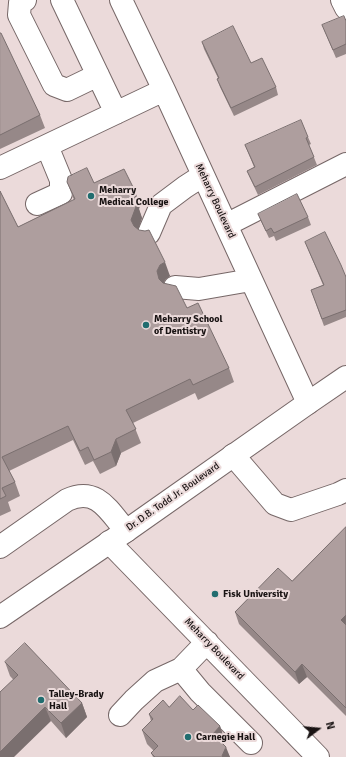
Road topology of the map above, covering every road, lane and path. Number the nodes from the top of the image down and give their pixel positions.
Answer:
1 (25, 0) edge
2 (62, 0) edge
3 (121, 0) edge
4 (342, 0) edge
5 (346, 8) edge
6 (98, 75) junction
7 (164, 90) junction
8 (116, 113) junction
9 (47, 146) junction
10 (346, 164) edge
11 (0, 168) edge
12 (202, 176) junction
13 (37, 204) dead end
14 (226, 225) junction
15 (149, 233) edge
16 (252, 280) junction
17 (175, 288) edge
18 (346, 377) edge
19 (308, 403) junction
20 (233, 455) junction
21 (346, 490) edge
22 (118, 536) junction
23 (0, 547) edge
24 (0, 617) edge
25 (207, 642) junction
26 (181, 669) junction
27 (120, 715) dead end
28 (251, 743) dead end
29 (318, 757) edge

1 - 6 street
2 - 6 street
3 - 7 street, Meharry Boulevard
4 - 5 street
6 - 8 street
7 - 8 street
7 - 12 street, Meharry Boulevard
8 - 9 street
9 - 11 street
9 - 13 street
10 - 14 street
12 - 14 street, Meharry Boulevard
12 - 15 street
14 - 16 street, Meharry Boulevard
16 - 17 street
16 - 19 street, Meharry Boulevard
18 - 19 street, Dr. D.B. Todd Jr. Boulevard
19 - 20 street, Dr. D.B. Todd Jr. Boulevard
20 - 21 street
20 - 22 street, Dr. D.B. Todd Jr. Boulevard
22 - 23 street, Meharry Boulevard
22 - 24 street, Dr. D.B. Todd Jr. Boulevard
22 - 25 street, Meharry Boulevard
25 - 26 street
25 - 29 street, Meharry Boulevard
26 - 27 street
26 - 28 street

